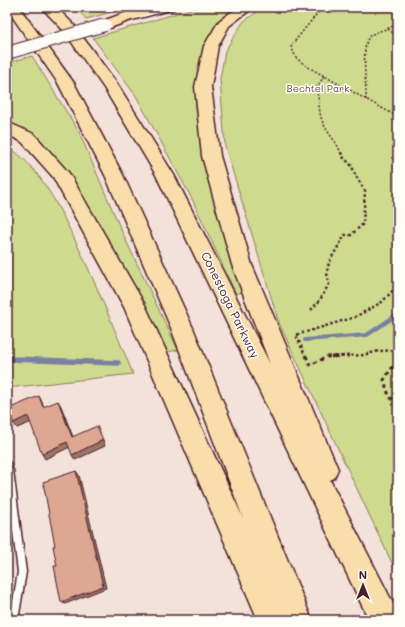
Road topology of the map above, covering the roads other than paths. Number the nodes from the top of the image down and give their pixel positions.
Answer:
1 (48, 7) edge
2 (62, 7) edge
3 (153, 7) edge
4 (170, 7) edge
5 (247, 7) edge
6 (14, 13) edge
7 (105, 25) junction
8 (68, 27) junction
9 (7, 53) edge
10 (7, 127) edge
11 (8, 469) edge
12 (14, 620) edge
13 (274, 620) edge
14 (297, 620) edge
15 (386, 620) edge

1 - 8 highway, Conestoga Parkway
2 - 8 highway
3 - 7 highway
4 - 7 main road
5 - 15 highway
6 - 14 highway
7 - 9 main road, bridge
8 - 15 highway, Conestoga Parkway
10 - 13 highway
11 - 12 lane

